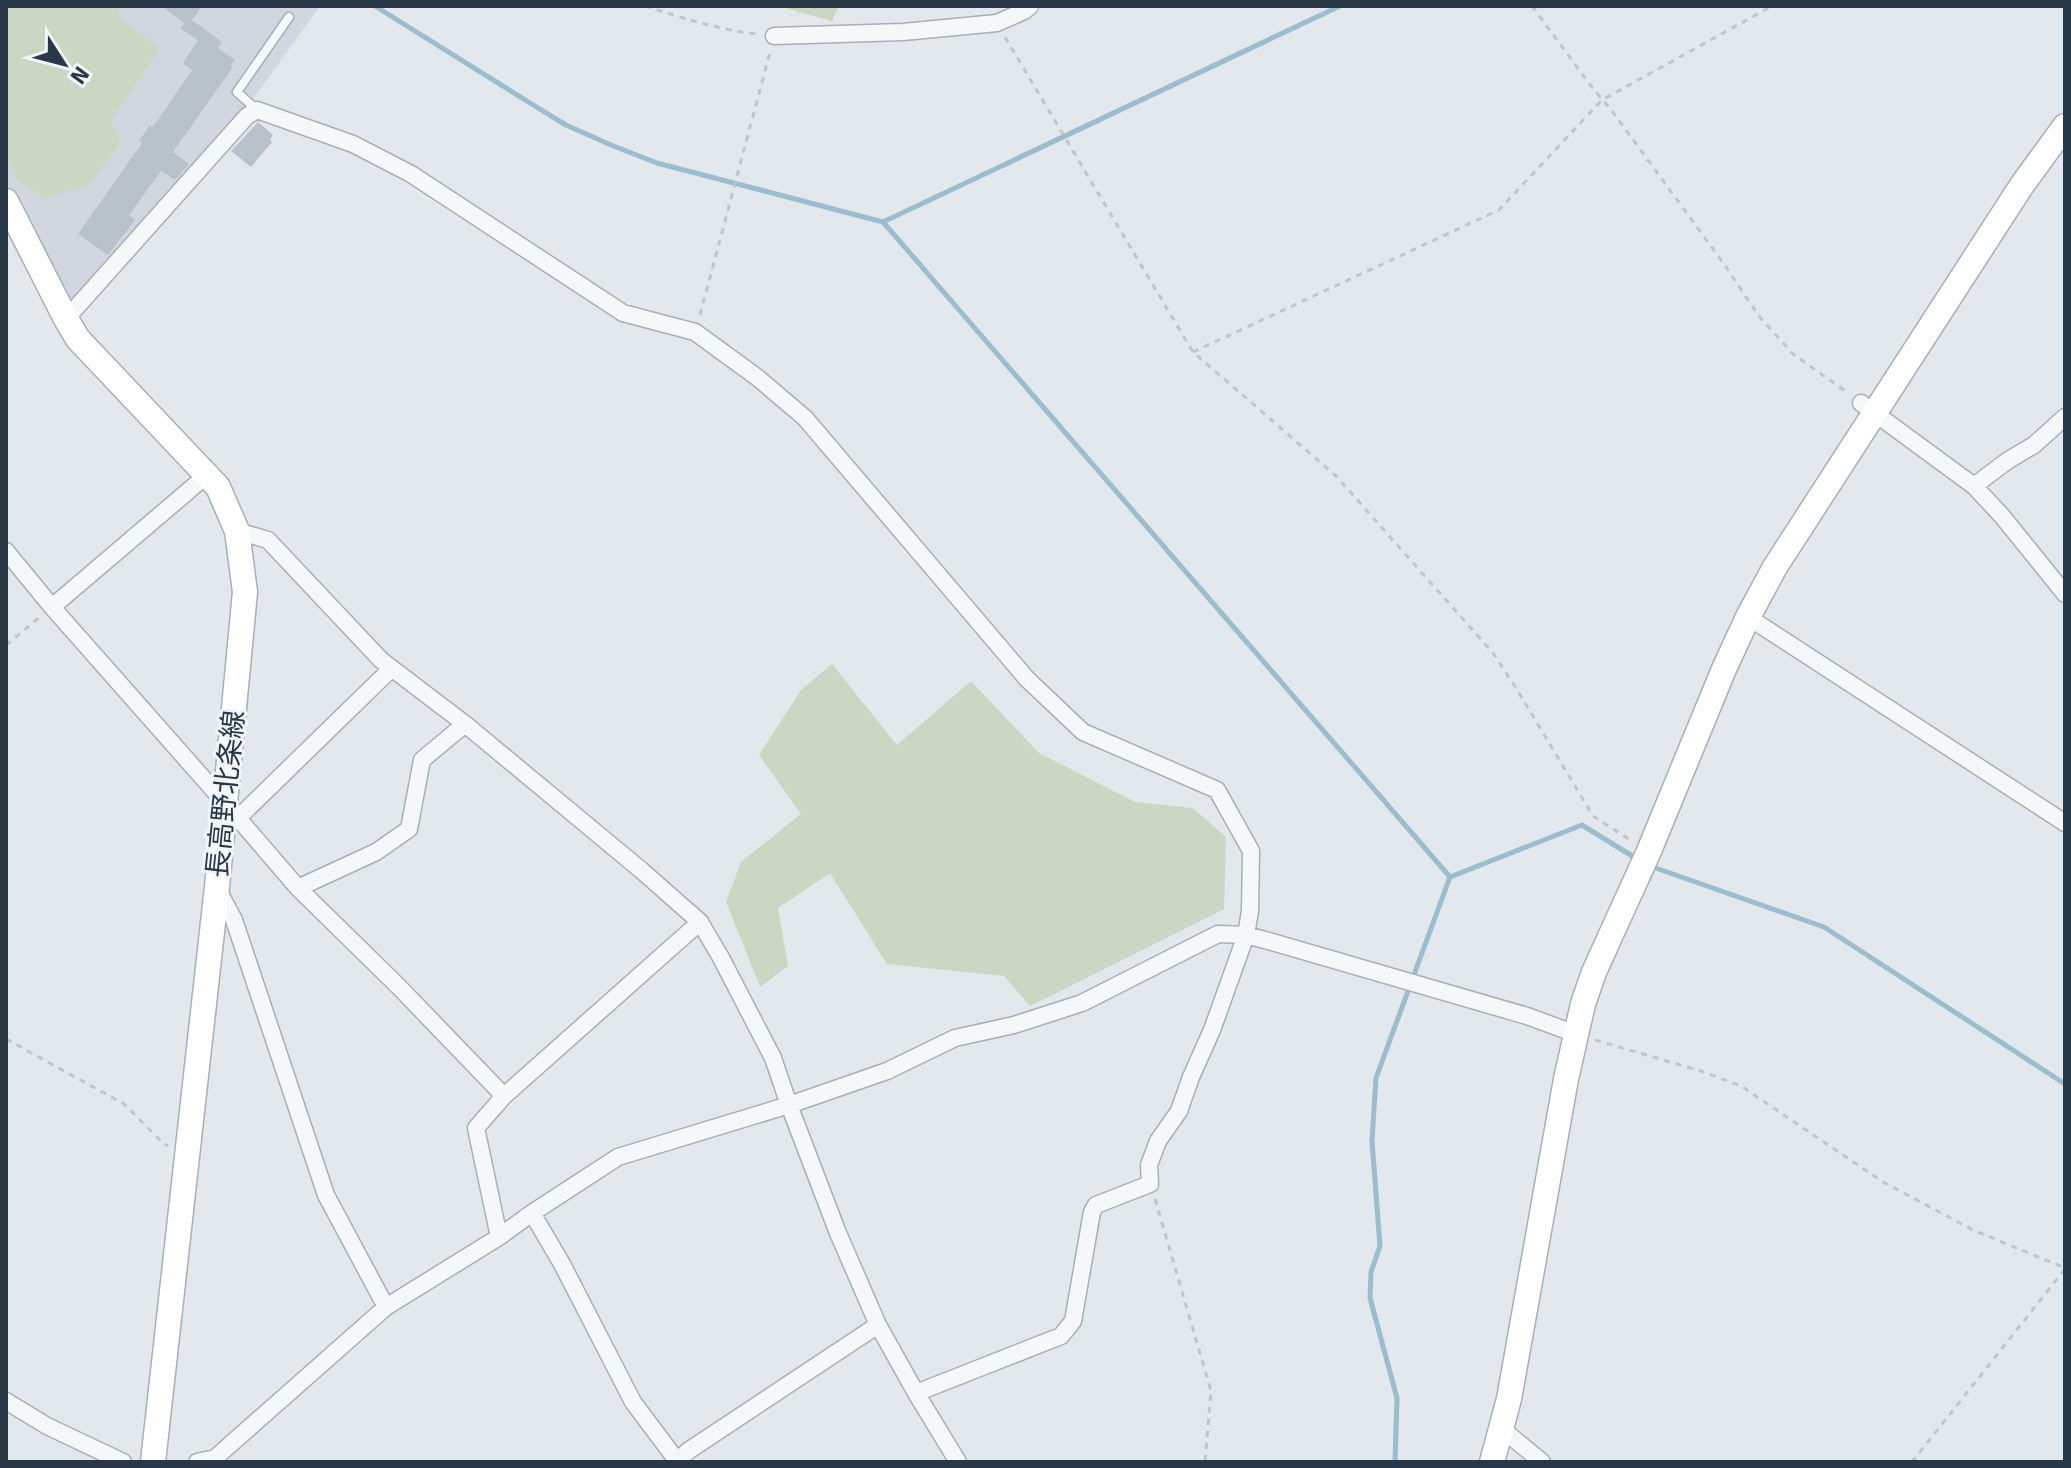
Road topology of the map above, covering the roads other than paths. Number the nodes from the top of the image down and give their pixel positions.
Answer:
1 (1030, 6) edge
2 (289, 17) dead end
3 (774, 36) road end
4 (257, 110) junction
5 (2065, 126) edge
6 (6, 201) edge
7 (66, 319) junction
8 (1868, 408) junction
9 (2065, 417) edge
10 (207, 475) junction
11 (1974, 486) junction
12 (237, 531) junction
13 (6, 551) edge
14 (2065, 594) edge
15 (52, 607) junction
16 (1748, 617) junction
17 (392, 668) junction
18 (465, 724) junction
19 (232, 810) junction
20 (2065, 823) edge
21 (217, 887) junction
22 (298, 888) junction
23 (700, 922) junction
24 (1246, 935) junction
25 (1576, 1034) junction
26 (504, 1096) junction
27 (789, 1105) junction
28 (532, 1213) junction
29 (499, 1237) junction
30 (386, 1307) junction
31 (878, 1325) junction
32 (916, 1393) junction
33 (6, 1401) edge
34 (1502, 1429) junction
35 (678, 1461) edge
36 (123, 1462) edge
37 (153, 1462) edge
38 (197, 1462) edge
39 (958, 1462) edge
40 (1492, 1462) edge
41 (1542, 1462) edge

1 - 3 street
2 - 4 lane
4 - 7 street
4 - 24 street
5 - 8 street
6 - 7 street, 長高野北条線
7 - 10 street, 長高野北条線
8 - 11 street
8 - 16 street
9 - 11 street
10 - 12 street, 長高野北条線
10 - 15 street
11 - 14 street
12 - 17 street
12 - 19 street, 長高野北条線
13 - 15 street
15 - 19 street
16 - 20 street
16 - 25 street
17 - 18 street
17 - 19 street
18 - 22 street
18 - 23 street
19 - 21 street, 長高野北条線
19 - 22 street
21 - 30 street
21 - 37 street, 長高野北条線
22 - 26 street
23 - 26 street
23 - 27 street
24 - 25 street
24 - 27 street
24 - 32 street
25 - 34 street
26 - 29 street
27 - 28 street
27 - 31 street
28 - 29 street
28 - 35 street
29 - 30 street
30 - 38 street
31 - 32 street
31 - 35 street
32 - 39 street
33 - 36 street
34 - 40 street
34 - 41 street

